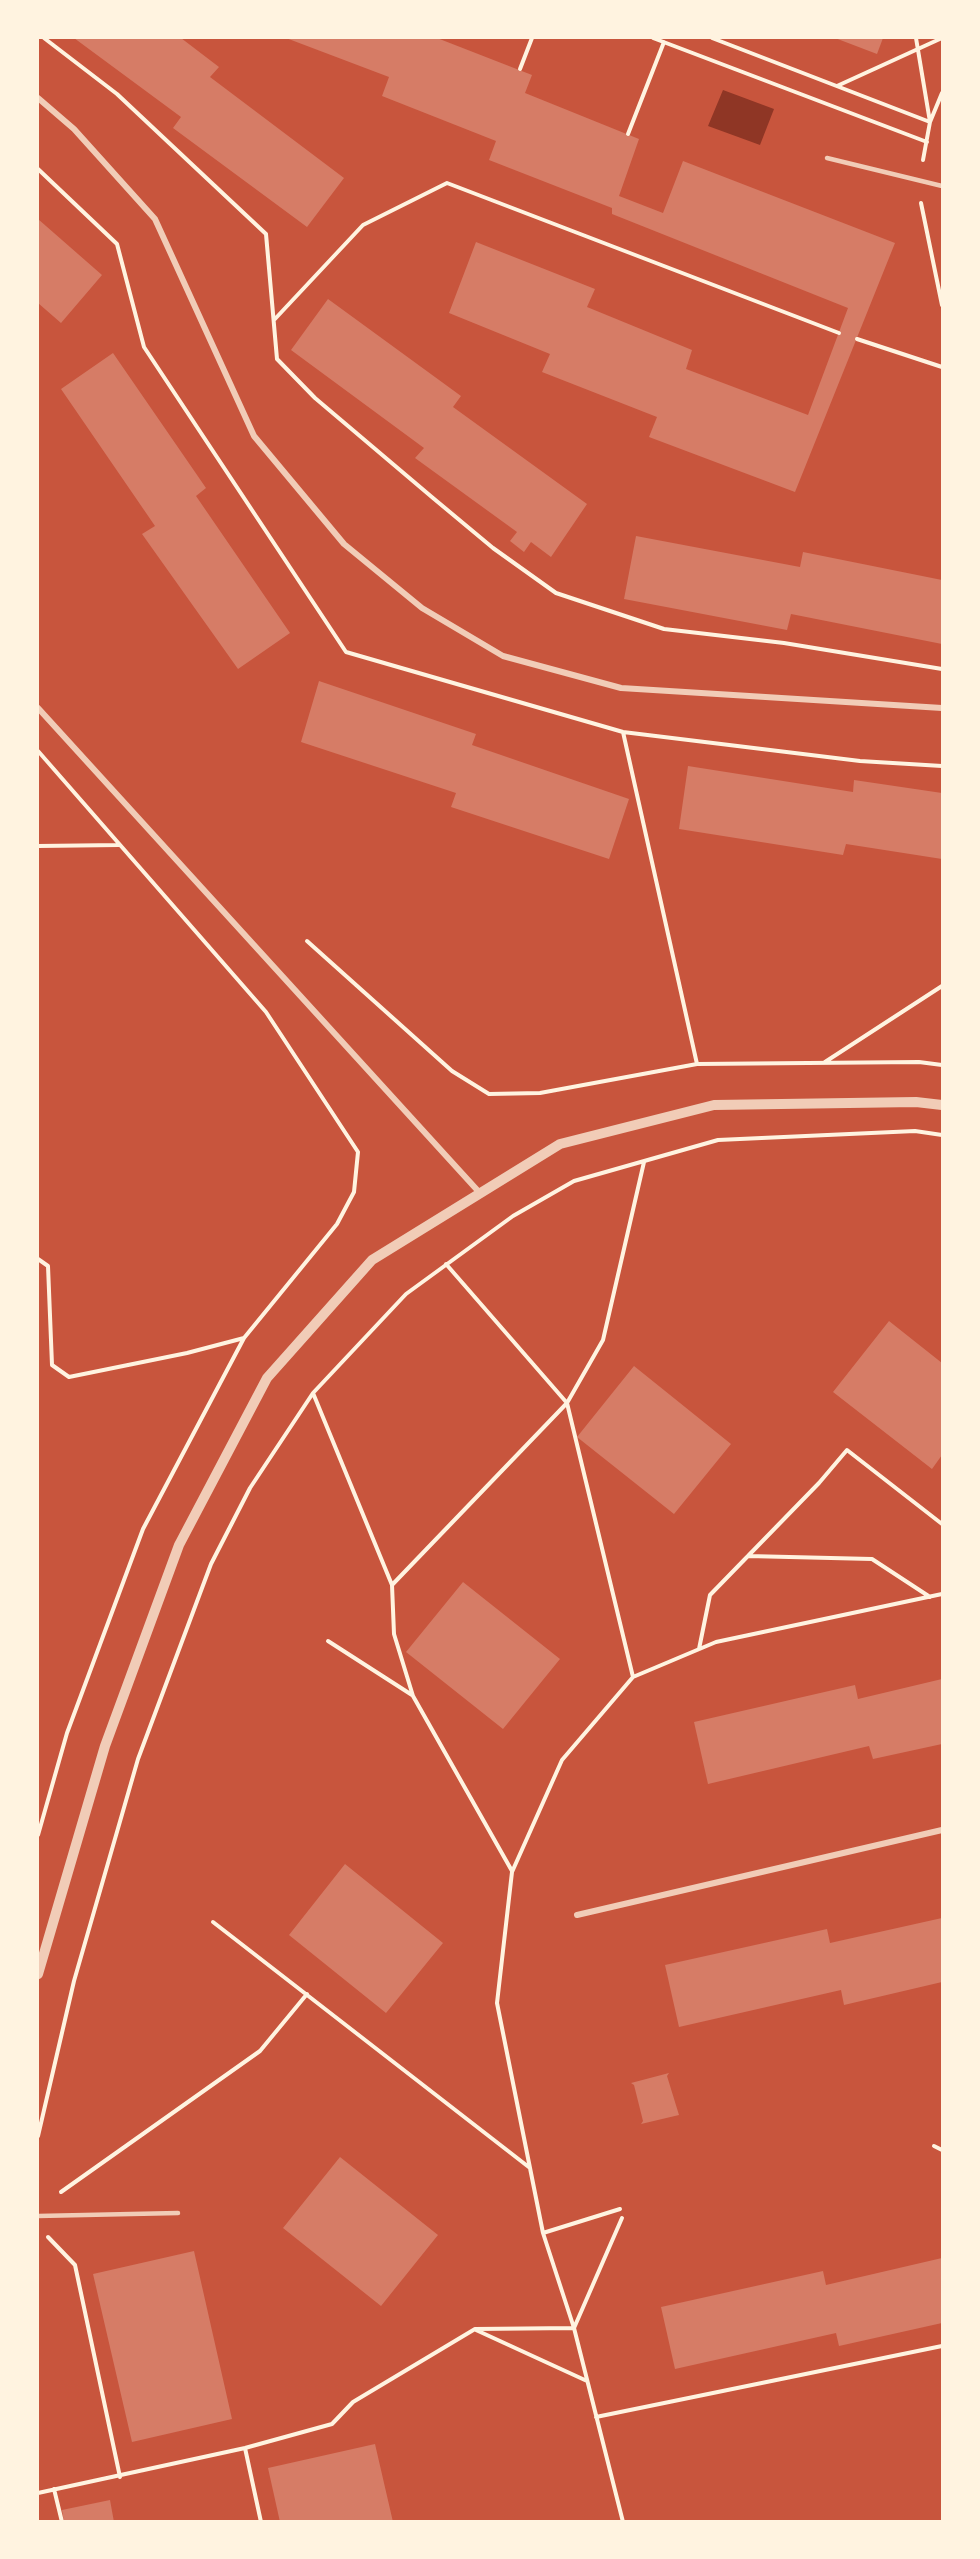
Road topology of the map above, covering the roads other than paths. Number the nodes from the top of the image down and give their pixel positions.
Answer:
1 (38, 98) edge
2 (827, 158) dead end
3 (942, 186) edge
4 (38, 708) edge
5 (942, 708) edge
6 (942, 1105) edge
7 (479, 1192) junction
8 (942, 1830) edge
9 (577, 1915) dead end
10 (38, 1974) edge
11 (178, 2213) dead end
12 (38, 2216) edge

1 - 5 street
2 - 3 lane
4 - 7 street
6 - 7 street
7 - 10 street
8 - 9 street
11 - 12 lane

